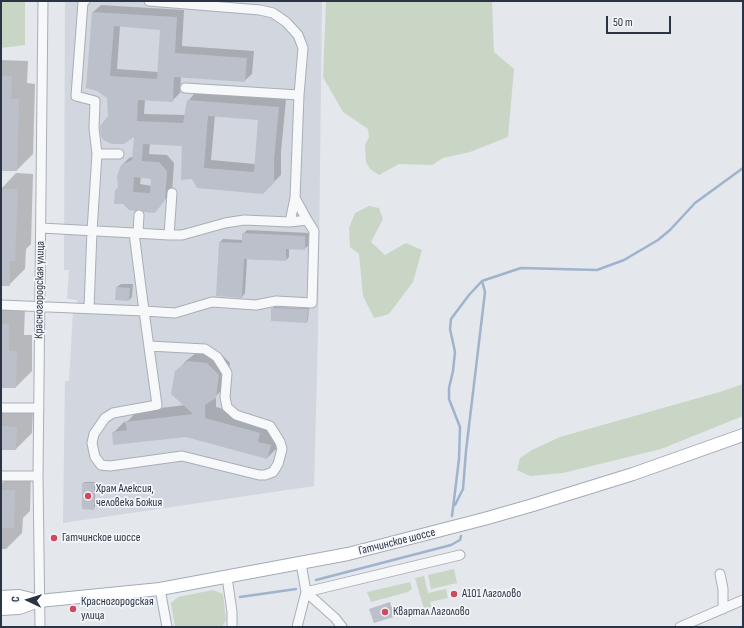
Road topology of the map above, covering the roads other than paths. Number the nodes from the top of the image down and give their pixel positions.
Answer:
1 (43, 1) edge
2 (85, 1) edge
3 (148, 1) edge
4 (185, 88) dead end
5 (299, 95) junction
6 (97, 154) junction
7 (119, 154) dead end
8 (172, 193) dead end
9 (295, 198) junction
10 (139, 215) dead end
11 (307, 220) junction
12 (290, 222) junction
13 (41, 228) junction
14 (92, 231) junction
15 (136, 233) junction
16 (169, 235) junction
17 (1, 305) edge
18 (40, 307) junction
19 (89, 308) junction
20 (144, 311) junction
21 (149, 346) junction
22 (1, 408) edge
23 (39, 408) junction
24 (743, 435) edge
25 (1, 476) edge
26 (38, 476) junction
27 (460, 555) dead end
28 (301, 563) junction
29 (720, 574) dead end
30 (227, 577) junction
31 (160, 589) junction
32 (306, 592) junction
33 (1, 597) edge
34 (743, 600) edge
35 (39, 601) junction
36 (1, 609) edge
37 (723, 609) junction
38 (40, 627) edge
39 (168, 627) edge
40 (232, 627) edge
41 (297, 627) edge
42 (342, 627) edge
43 (680, 627) edge

1 - 13 street, Красногородская улица
2 - 6 street
3 - 5 street
4 - 5 street
5 - 9 street
6 - 7 street
6 - 14 street
8 - 16 street
9 - 11 street
9 - 12 street
10 - 15 street
11 - 12 street
11 - 20 street
12 - 16 street
13 - 14 street
13 - 18 street, Красногородская улица
14 - 15 street
14 - 19 street
15 - 16 street
15 - 20 street
17 - 18 street
18 - 19 street
18 - 23 street, Красногородская улица
19 - 20 street
20 - 21 street
21 - 21 street
22 - 23 street
23 - 26 street, Красногородская улица
24 - 28 main road, Гатчинское шоссе
25 - 26 street
26 - 35 street, Красногородская улица
27 - 32 street
28 - 30 main road, Гатчинское шоссе
28 - 32 street
29 - 37 street
30 - 31 main road, Гатчинское шоссе
30 - 40 street
31 - 35 main road, Гатчинское шоссе
31 - 39 street
32 - 41 street
32 - 42 street
33 - 35 main road, Гатчинское шоссе
34 - 37 street
35 - 36 main road, Гатчинское шоссе
35 - 38 street, Красногородская улица
37 - 43 street

